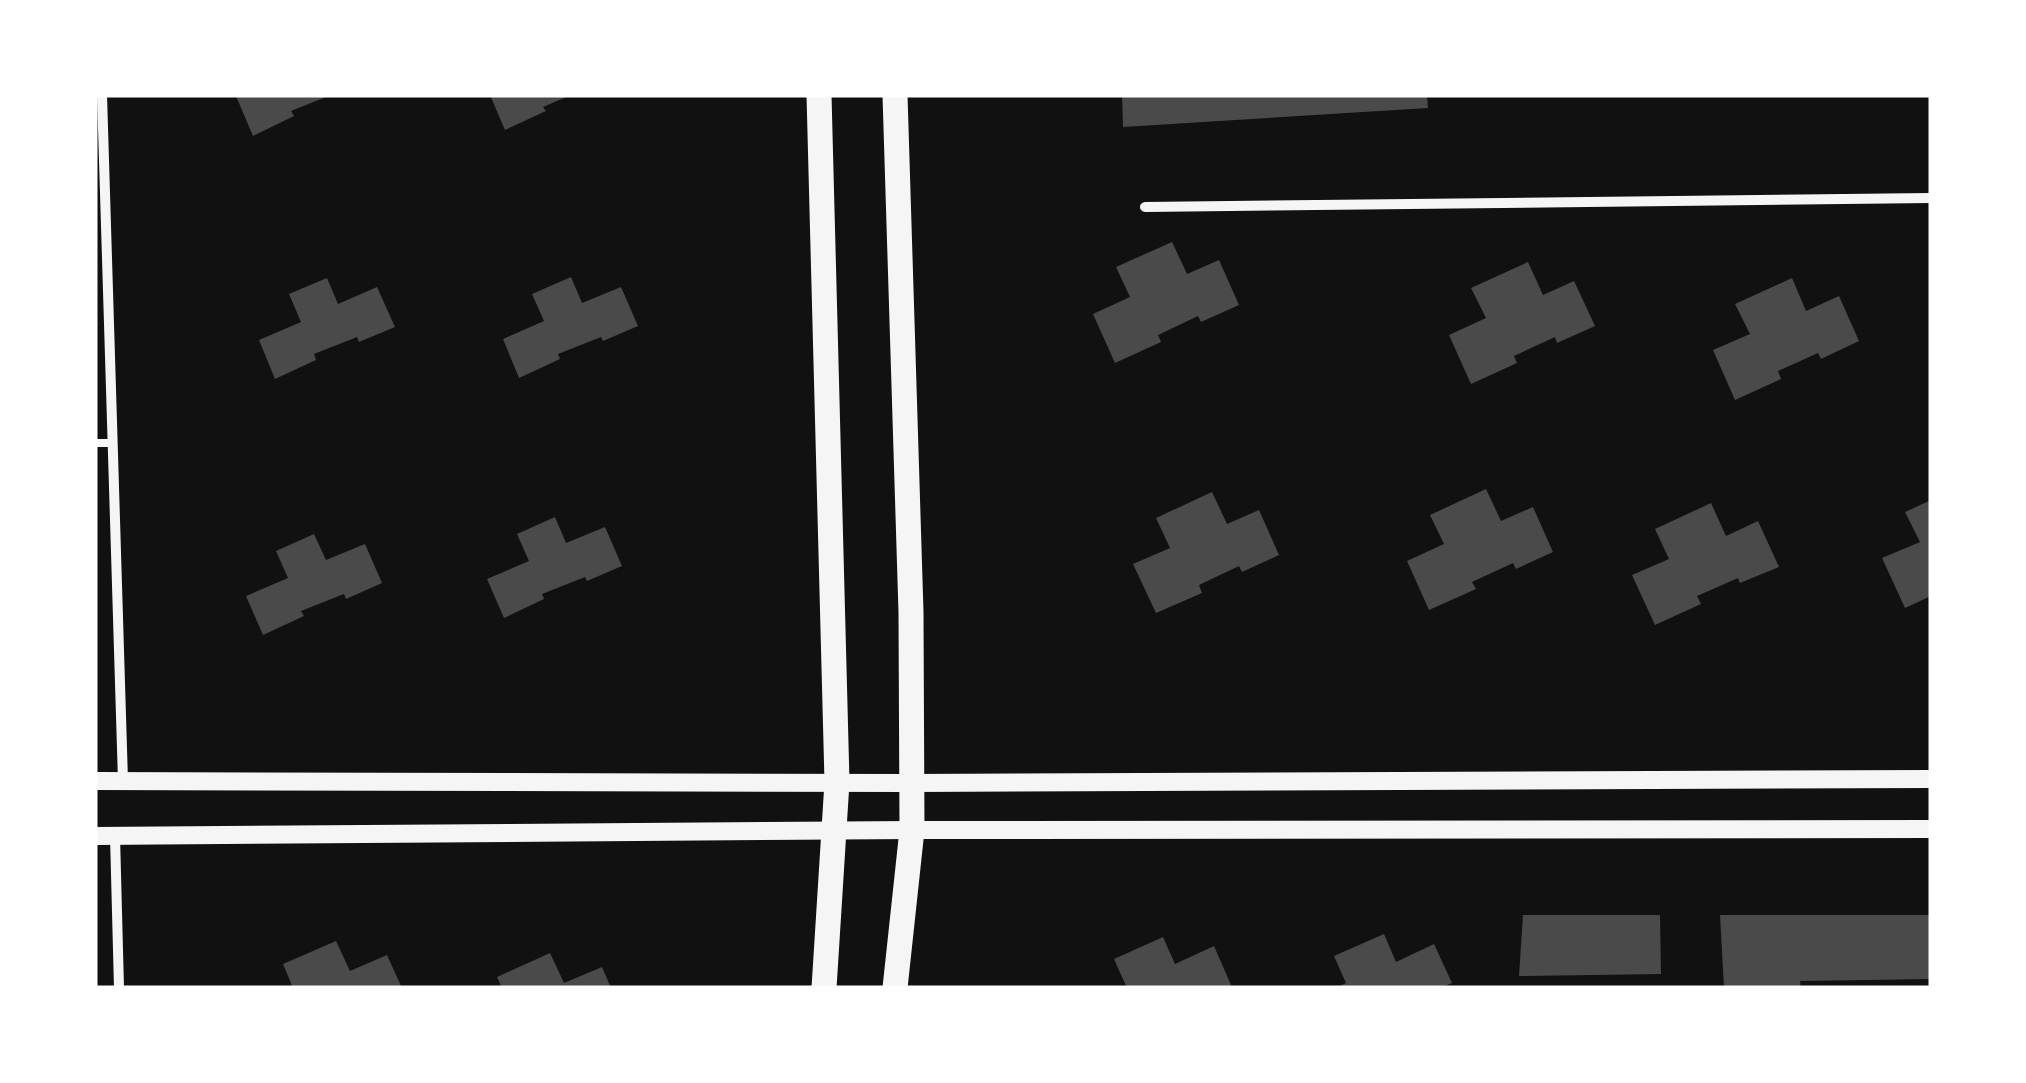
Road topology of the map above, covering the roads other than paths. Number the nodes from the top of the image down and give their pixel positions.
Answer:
1 (102, 95) edge
2 (818, 95) edge
3 (895, 95) edge
4 (1931, 198) edge
5 (1145, 207) dead end
6 (95, 443) edge
7 (111, 443) junction
8 (1931, 779) edge
9 (95, 781) edge
10 (123, 781) junction
11 (838, 782) junction
12 (912, 783) junction
13 (1931, 829) edge
14 (912, 830) junction
15 (837, 832) junction
16 (95, 836) edge
17 (115, 836) junction
18 (119, 988) edge
19 (824, 988) edge
20 (895, 988) edge

1 - 7 street
2 - 11 main road
3 - 12 main road
4 - 5 street
6 - 7 lane
7 - 10 street
8 - 12 street
9 - 10 street
10 - 11 street
11 - 12 street
11 - 15 main road
12 - 14 main road
13 - 14 street
14 - 15 street
14 - 20 main road
15 - 17 street
15 - 19 main road
16 - 17 street
17 - 18 street

